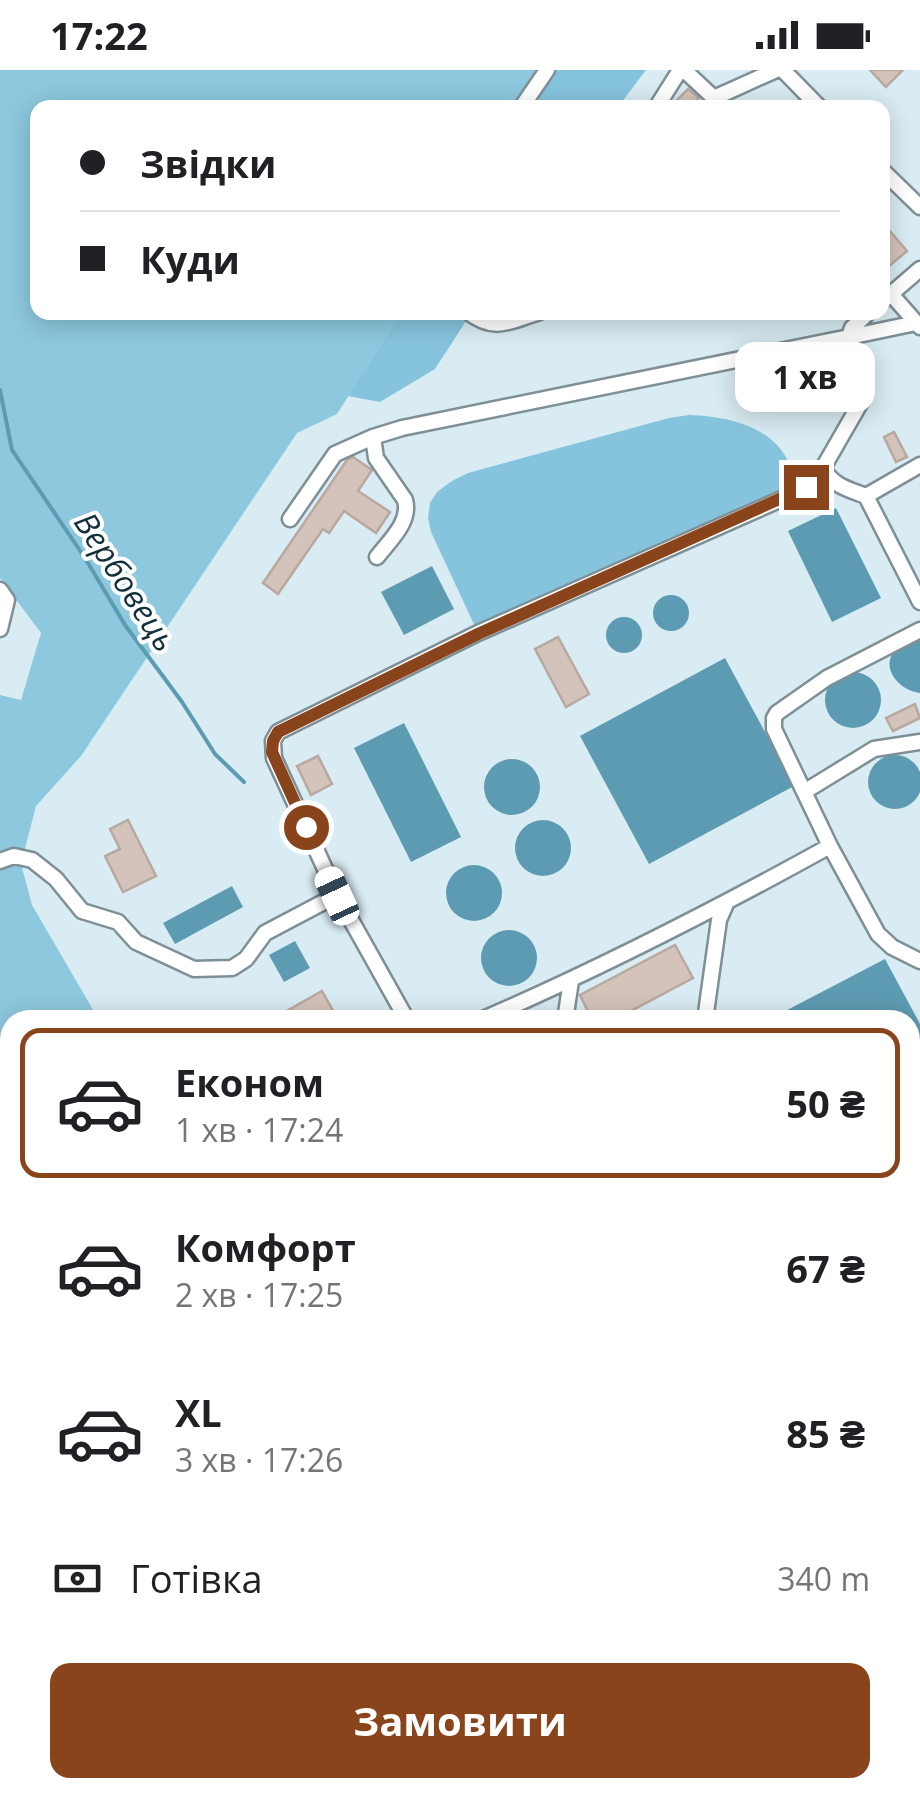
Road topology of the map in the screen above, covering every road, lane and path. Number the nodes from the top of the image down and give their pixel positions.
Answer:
1 (547, 70) edge
2 (682, 70) edge
3 (780, 70) edge
4 (526, 100) edge
5 (661, 100) edge
6 (707, 100) edge
7 (715, 100) edge
8 (812, 100) edge
9 (890, 178) edge
10 (920, 206) edge
11 (920, 269) edge
12 (890, 294) edge
13 (890, 300) edge
14 (480, 320) edge
15 (512, 320) edge
16 (860, 320) edge
17 (918, 326) edge
18 (849, 338) junction
19 (372, 437) junction
20 (920, 465) edge
21 (822, 468) junction
22 (866, 496) junction
23 (290, 519) dead end
24 (377, 557) dead end
25 (0, 590) edge
26 (920, 602) edge
27 (0, 629) edge
28 (920, 630) edge
29 (920, 742) edge
30 (804, 792) junction
31 (830, 846) junction
32 (0, 862) edge
33 (337, 896) junction
34 (726, 904) junction
35 (920, 961) edge
36 (571, 981) junction
37 (401, 1010) edge
38 (505, 1010) edge
39 (567, 1010) edge
40 (706, 1010) edge

1 - 4 street
2 - 5 street
2 - 6 street
3 - 7 street
3 - 8 street
9 - 10 street
11 - 12 street
13 - 17 street
14 - 15 street
16 - 18 street
17 - 18 street
18 - 19 street
18 - 21 street
19 - 23 street
19 - 24 street
20 - 22 street
21 - 22 street
21 - 33 street
22 - 26 street
25 - 27 street
28 - 30 street
29 - 30 street
30 - 31 street
31 - 34 street
31 - 35 street
32 - 33 street
33 - 37 street
34 - 36 street
34 - 40 street
36 - 38 street
36 - 39 street

